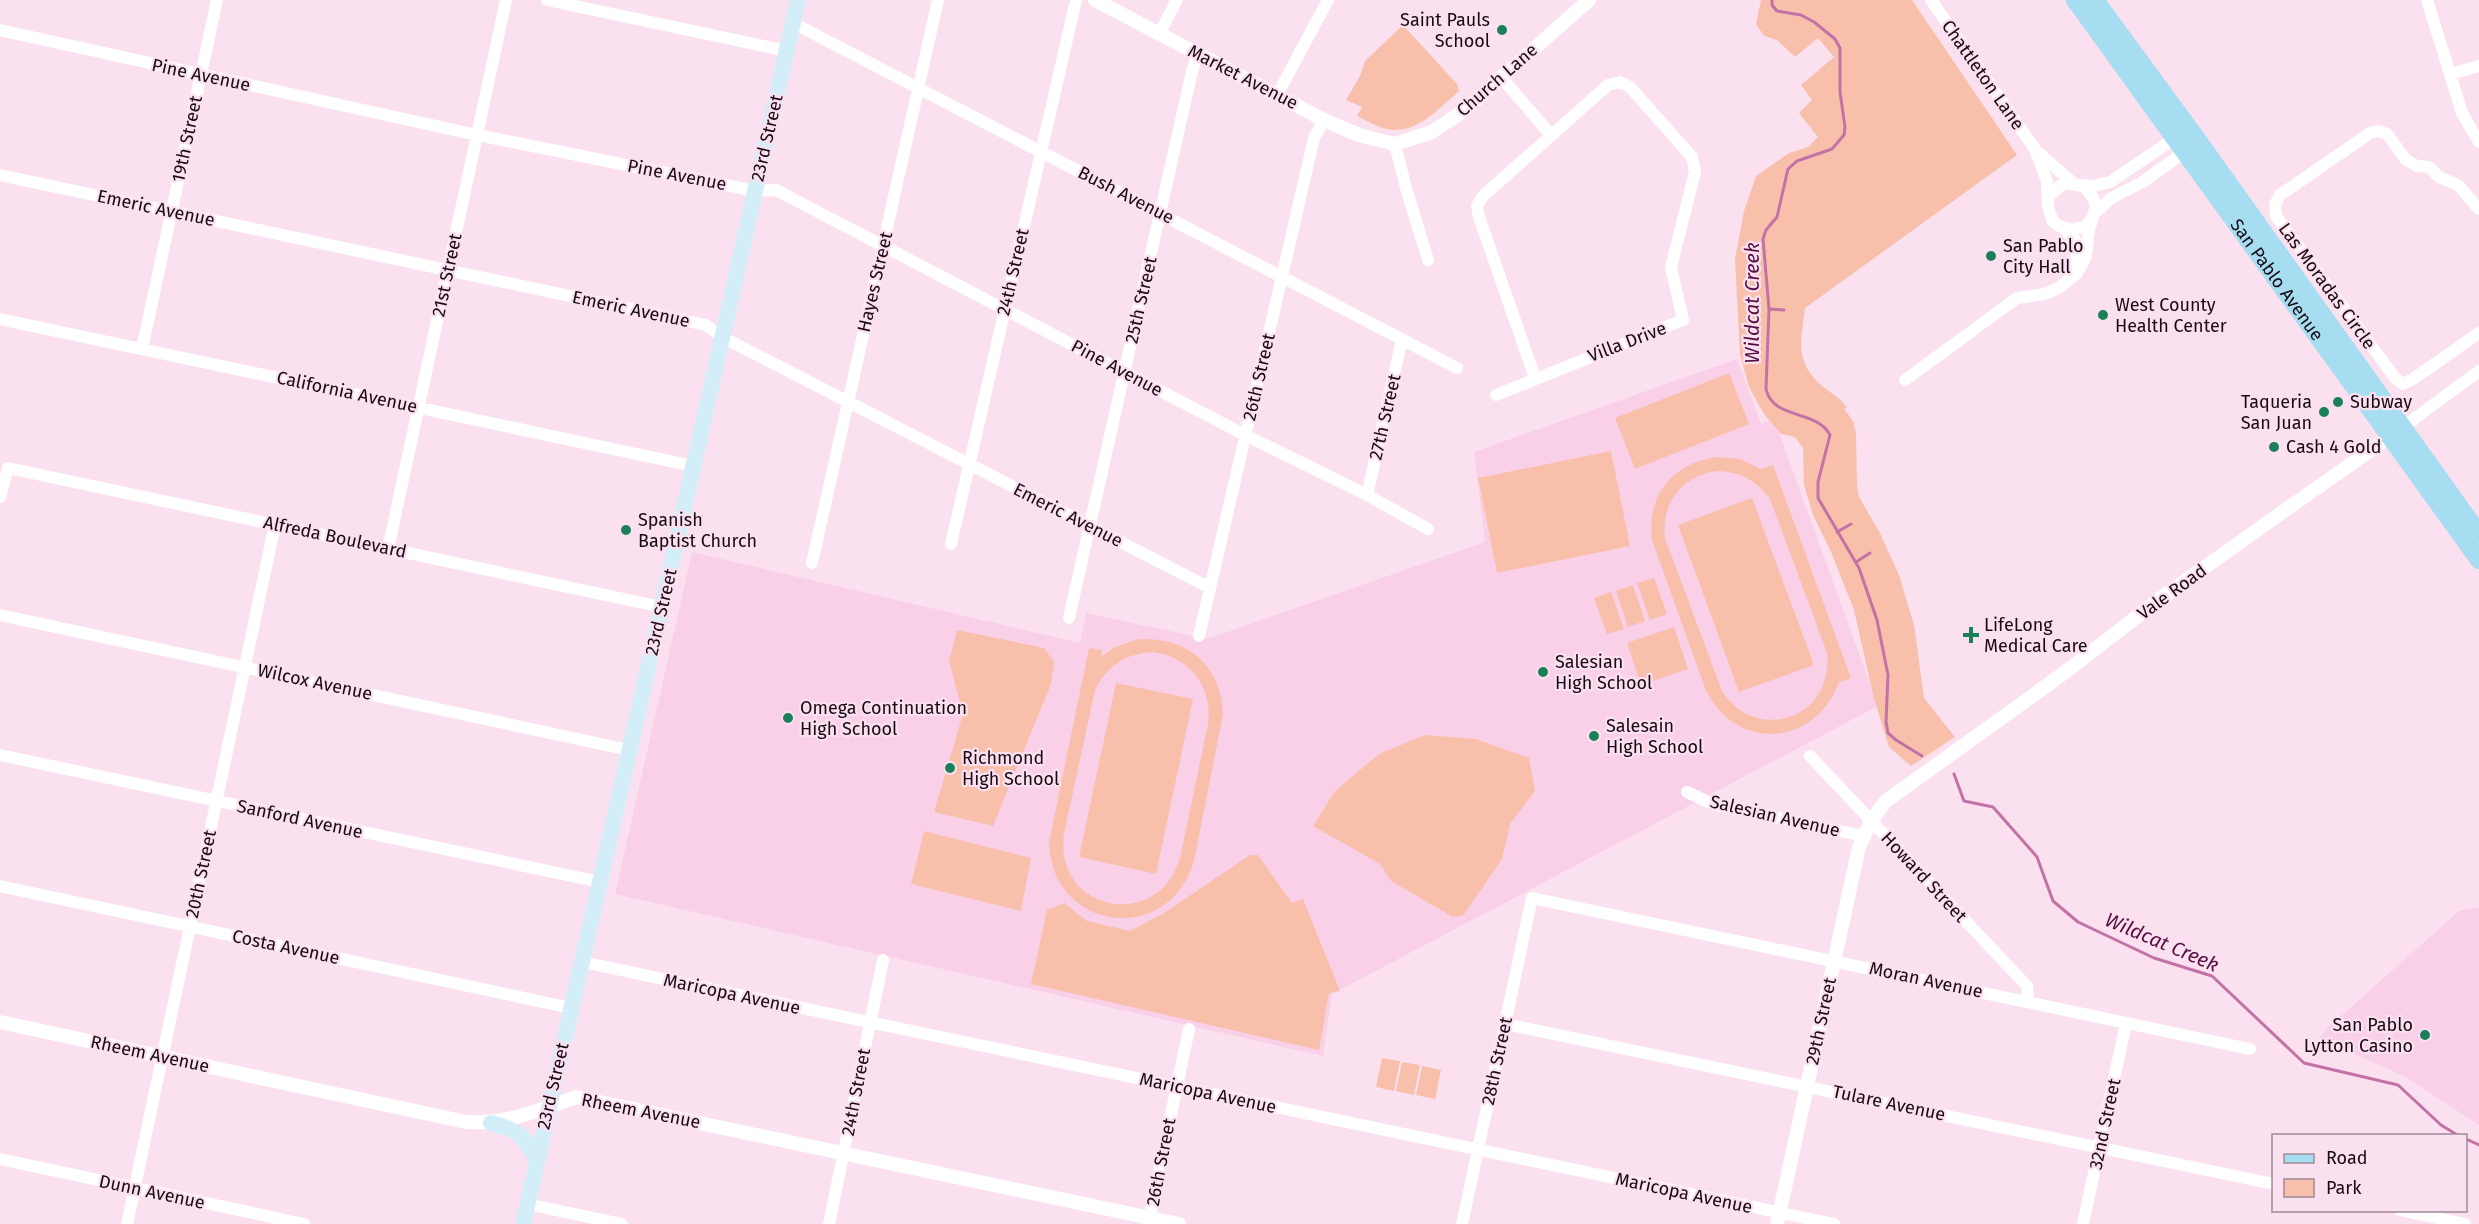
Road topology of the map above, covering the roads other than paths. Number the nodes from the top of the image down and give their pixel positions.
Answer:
1 (217, 0) edge
2 (506, 0) edge
3 (547, 0) edge
4 (798, 0) edge
5 (938, 0) edge
6 (1076, 0) edge
7 (1095, 0) edge
8 (1177, 0) edge
9 (1328, 0) edge
10 (1589, 0) edge
11 (1931, 0) edge
12 (2075, 0) edge
13 (2095, 0) edge
14 (2427, 0) edge
15 (793, 23) junction
16 (0, 30) edge
17 (1159, 34) junction
18 (787, 51) junction
19 (1198, 54) junction
20 (2479, 66) edge
21 (2450, 74) junction
22 (201, 75) junction
23 (1502, 78) junction
24 (918, 88) junction
25 (1277, 95) junction
26 (1324, 120) junction
27 (477, 135) junction
28 (1551, 135) junction
29 (2197, 139) junction
30 (2479, 142) edge
31 (1395, 144) junction
32 (2179, 146) junction
33 (2035, 149) junction
34 (1040, 151) junction
35 (0, 175) edge
36 (2076, 184) junction
37 (755, 190) junction
38 (2049, 196) junction
39 (2479, 209) edge
40 (172, 212) junction
41 (1160, 213) junction
42 (2093, 215) junction
43 (2064, 229) junction
44 (883, 246) junction
45 (1428, 260) dead end
46 (448, 270) junction
47 (2077, 273) junction
48 (1282, 276) junction
49 (1004, 309) junction
50 (0, 319) edge
51 (2479, 333) edge
52 (723, 337) junction
53 (1402, 339) junction
54 (142, 349) junction
55 (1457, 368) dead end
56 (2479, 371) edge
57 (1125, 372) junction
58 (1535, 378) junction
59 (1905, 380) dead end
60 (1496, 395) dead end
61 (848, 402) junction
62 (419, 408) junction
63 (2396, 432) junction
64 (1245, 435) junction
65 (969, 464) junction
66 (693, 466) junction
67 (1367, 495) junction
68 (0, 497) edge
69 (275, 524) junction
70 (1090, 526) junction
71 (1428, 529) dead end
72 (2479, 534) edge
73 (951, 543) dead end
74 (388, 549) junction
75 (2479, 560) edge
76 (812, 563) dead end
77 (1210, 588) junction
78 (662, 607) junction
79 (0, 615) edge
80 (1070, 618) dead end
81 (1199, 636) dead end
82 (244, 667) junction
83 (629, 750) junction
84 (0, 755) edge
85 (1810, 756) dead end
86 (1687, 792) dead end
87 (217, 801) junction
88 (1871, 821) junction
89 (1864, 836) junction
90 (600, 882) junction
91 (0, 886) edge
92 (1532, 898) joint
93 (190, 927) junction
94 (883, 960) dead end
95 (1834, 961) junction
96 (582, 962) junction
97 (2028, 1001) junction
98 (571, 1008) junction
99 (0, 1022) edge
100 (870, 1023) junction
101 (2126, 1023) junction
102 (1505, 1024) junction
103 (1189, 1029) dead end
104 (2250, 1049) dead end
105 (162, 1057) junction
106 (1807, 1086) junction
107 (1176, 1087) junction
108 (549, 1106) junction
109 (492, 1123) junction
110 (2099, 1148) junction
111 (1477, 1150) junction
112 (844, 1154) junction
113 (0, 1159) edge
114 (537, 1160) junction
115 (2272, 1184) edge
116 (134, 1188) junction
117 (527, 1203) junction
118 (2405, 1212) edge
119 (1779, 1218) edge
120 (1149, 1221) edge
121 (127, 1224) edge
122 (304, 1224) edge
123 (523, 1224) edge
124 (622, 1224) edge
125 (829, 1224) edge
126 (1179, 1224) edge
127 (1462, 1224) edge
128 (1834, 1224) edge
129 (2083, 1224) edge
130 (2465, 1224) edge

1 - 22 street, 19th Street
2 - 27 street, 21st Street
3 - 18 street
4 - 15 main road, 23rd Street
5 - 24 street, Hayes Street
6 - 34 street, 24th Street
7 - 17 street, Market Avenue
8 - 17 street
9 - 25 street
10 - 23 street, Church Lane
11 - 33 street, Chattleton Lane
12 - 32 main road, San Pablo Avenue
13 - 29 main road, San Pablo Avenue
14 - 21 street
15 - 18 main road, 23rd Street
15 - 24 street, Bush Avenue
16 - 22 street, Pine Avenue
17 - 19 street, Market Avenue
18 - 37 main road, 23rd Street
19 - 25 street, Market Avenue
19 - 41 street, 25th Street
20 - 21 street
21 - 30 street
22 - 27 street, Pine Avenue
22 - 40 street, 19th Street
23 - 28 street
23 - 31 street, Church Lane
24 - 34 street, Bush Avenue
24 - 44 street, Hayes Street
25 - 26 street, Market Avenue
26 - 31 street, Market Avenue
26 - 48 street, 26th Street
27 - 37 street, Pine Avenue
27 - 46 street, 21st Street
28 - 58 street, Villa Drive
28 - 58 street, Villa Drive
29 - 32 street
29 - 32 street
29 - 63 main road, San Pablo Avenue
31 - 45 street
32 - 36 street
32 - 42 street
32 - 63 main road, San Pablo Avenue
33 - 36 street, Chattleton Lane
33 - 38 street, Chattleton Lane
34 - 41 street, Bush Avenue
34 - 49 street, 24th Street
35 - 40 street, Emeric Avenue
36 - 38 street
36 - 42 street
37 - 44 street, Pine Avenue
37 - 52 main road, 23rd Street
38 - 43 street
39 - 51 street, Las Moradas Circle
40 - 46 street, Emeric Avenue
40 - 54 street, 19th Street
41 - 48 street, Bush Avenue
41 - 57 street, 25th Street
42 - 43 street
42 - 47 street
43 - 47 street
44 - 49 street, Pine Avenue
44 - 61 street, Hayes Street
46 - 52 street, Emeric Avenue
46 - 62 street, 21st Street
47 - 59 street
48 - 53 street, Bush Avenue
48 - 64 street, 26th Street
49 - 57 street, Pine Avenue
49 - 65 street, 24th Street
50 - 54 street, California Avenue
52 - 61 street, Emeric Avenue
52 - 66 main road, 23rd Street
53 - 55 street, Bush Avenue
53 - 67 street, 27th Street
54 - 62 street, California Avenue
56 - 63 street, Vale Road
57 - 64 street, Pine Avenue
57 - 70 street, 25th Street
58 - 60 street
61 - 65 street, Emeric Avenue
61 - 76 street, Hayes Street
62 - 66 street, California Avenue
62 - 74 street, 21st Street
63 - 72 main road, San Pablo Avenue
63 - 75 main road, San Pablo Avenue
63 - 88 street, Vale Road
64 - 67 street, Pine Avenue
64 - 77 street, 26th Street
65 - 70 street, Emeric Avenue
65 - 73 street, 24th Street
66 - 78 main road, 23rd Street
67 - 71 street, Pine Avenue
68 - 69 street, Alfreda Boulevard
69 - 74 street, Alfreda Boulevard
69 - 82 street, 20th Street
70 - 77 street, Emeric Avenue
70 - 80 street, 25th Street
74 - 78 street, Alfreda Boulevard
77 - 81 street, 26th Street
78 - 83 main road, 23rd Street
79 - 82 street, Wilcox Avenue
82 - 83 street, Wilcox Avenue
82 - 87 street, 20th Street
83 - 90 main road, 23rd Street
84 - 87 street, Sanford Avenue
85 - 88 street, Howard Street
86 - 89 street, Salesian Avenue
87 - 90 street, Sanford Avenue
87 - 93 street, 20th Street
88 - 89 street, 29th Street
88 - 97 street, Howard Street
89 - 95 street, 29th Street
90 - 96 main road, 23rd Street
91 - 93 street, Costa Avenue
92 - 95 street, Moran Avenue
92 - 102 street, 28th Street
93 - 98 street, Costa Avenue
93 - 105 street, 20th Street
94 - 100 street, 24th Street
95 - 97 street, Moran Avenue
95 - 106 street, 29th Street
96 - 98 main road, 23rd Street
96 - 100 street, Maricopa Avenue
97 - 101 street, Moran Avenue
98 - 108 main road, 23rd Street
99 - 105 street, Rheem Avenue
100 - 107 street, Maricopa Avenue
100 - 112 street, 24th Street
101 - 104 street, Moran Avenue
101 - 110 street, 32nd Street
102 - 106 street, Tulare Avenue
102 - 111 street, 28th Street
103 - 107 street, 26th Street
105 - 109 street, Rheem Avenue
105 - 116 street, 20th Street
106 - 110 street, Tulare Avenue
106 - 119 street, 29th Street
107 - 111 street, Maricopa Avenue
107 - 120 street, 26th Street
108 - 109 street, Rheem Avenue
108 - 112 street, Rheem Avenue
108 - 114 main road, 23rd Street
109 - 114 main road
110 - 115 street, Tulare Avenue
110 - 129 street, 32nd Street
111 - 119 street, Maricopa Avenue
111 - 127 street, 28th Street
112 - 120 street, Rheem Avenue
112 - 125 street, 24th Street
113 - 116 street, Dunn Avenue
114 - 117 main road, 23rd Street
116 - 121 street, 20th Street
116 - 122 street, Dunn Avenue
117 - 123 main road, 23rd Street
117 - 124 street
118 - 130 street
119 - 128 street, Maricopa Avenue
120 - 126 street, Rheem Avenue

